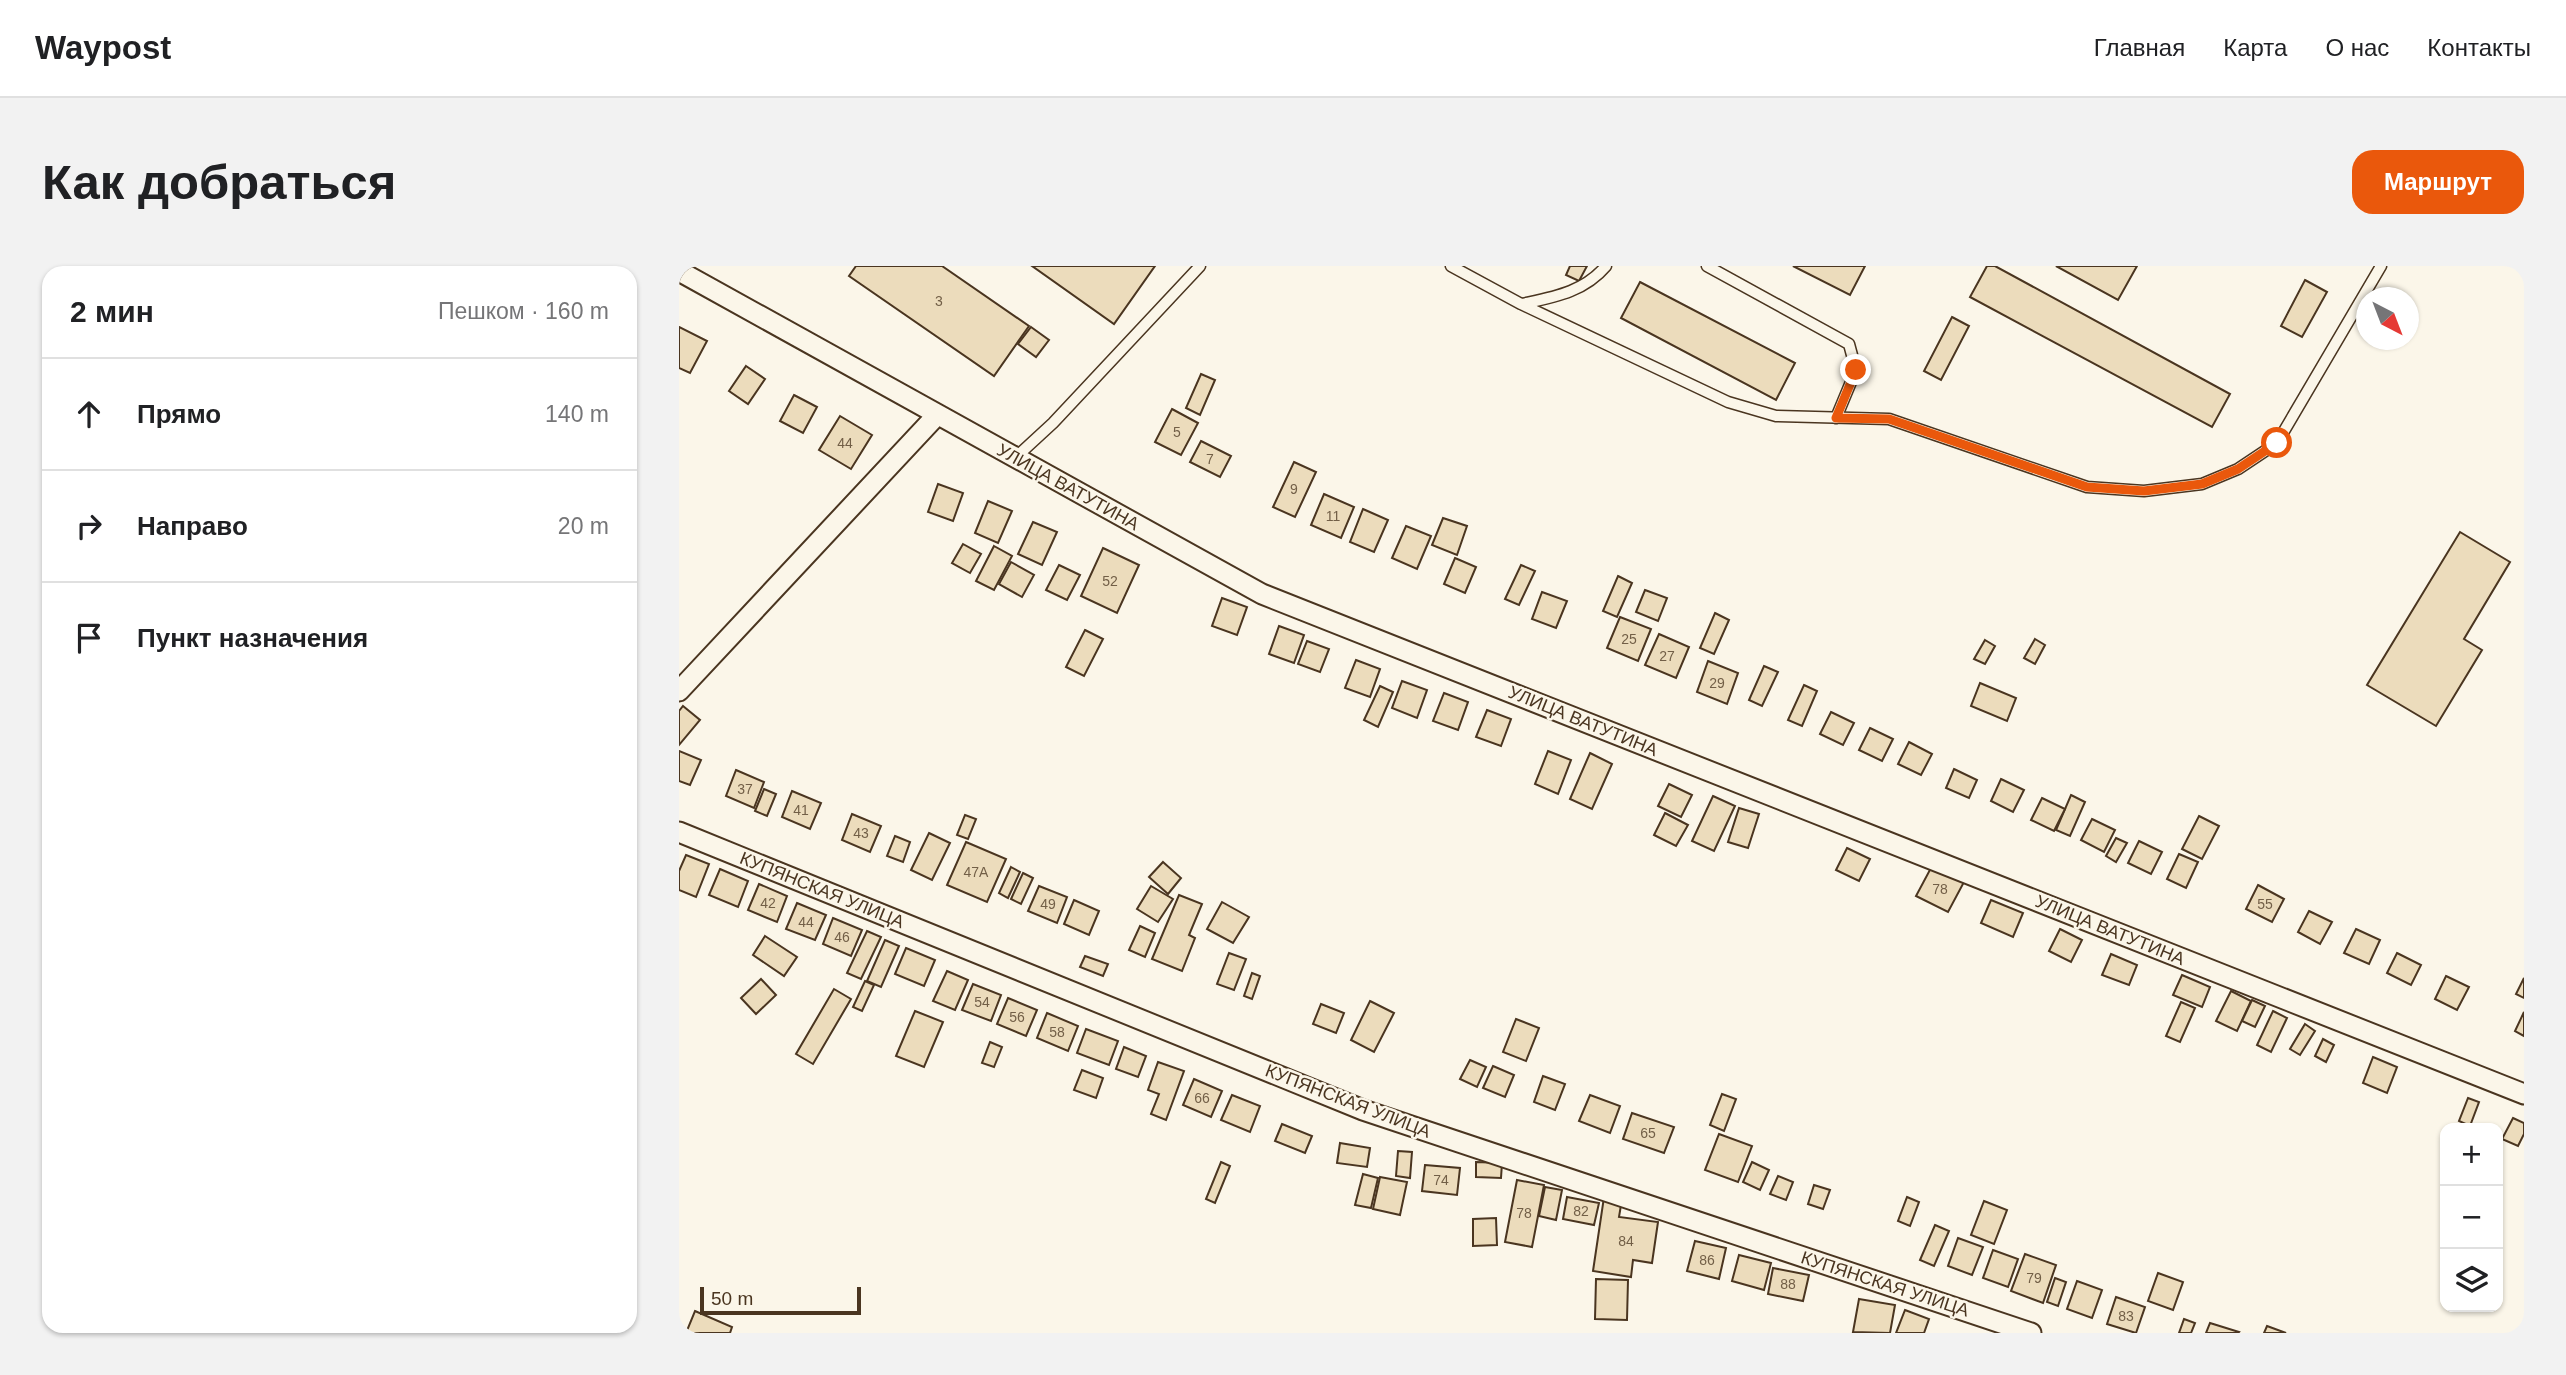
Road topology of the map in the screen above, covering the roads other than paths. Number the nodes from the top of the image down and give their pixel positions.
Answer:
1 (1200, 266) edge
2 (1451, 266) edge
3 (1605, 266) edge
4 (1707, 266) edge
5 (2381, 266) edge
6 (679, 271) edge
7 (1521, 304) junction
8 (937, 415) junction
9 (1836, 418) junction
10 (1015, 458) junction
11 (679, 691) edge
12 (679, 832) edge
13 (2524, 1094) edge
14 (2031, 1333) edge

1 - 10 lane
2 - 7 lane
3 - 7 lane
4 - 9 lane
5 - 9 lane
6 - 8 street, УЛИЦА ВАТУТИНА
7 - 9 lane
8 - 10 street, УЛИЦА ВАТУТИНА
8 - 11 street
10 - 13 street, УЛИЦА ВАТУТИНА
12 - 14 street, КУПЯНСКАЯ УЛИЦА

